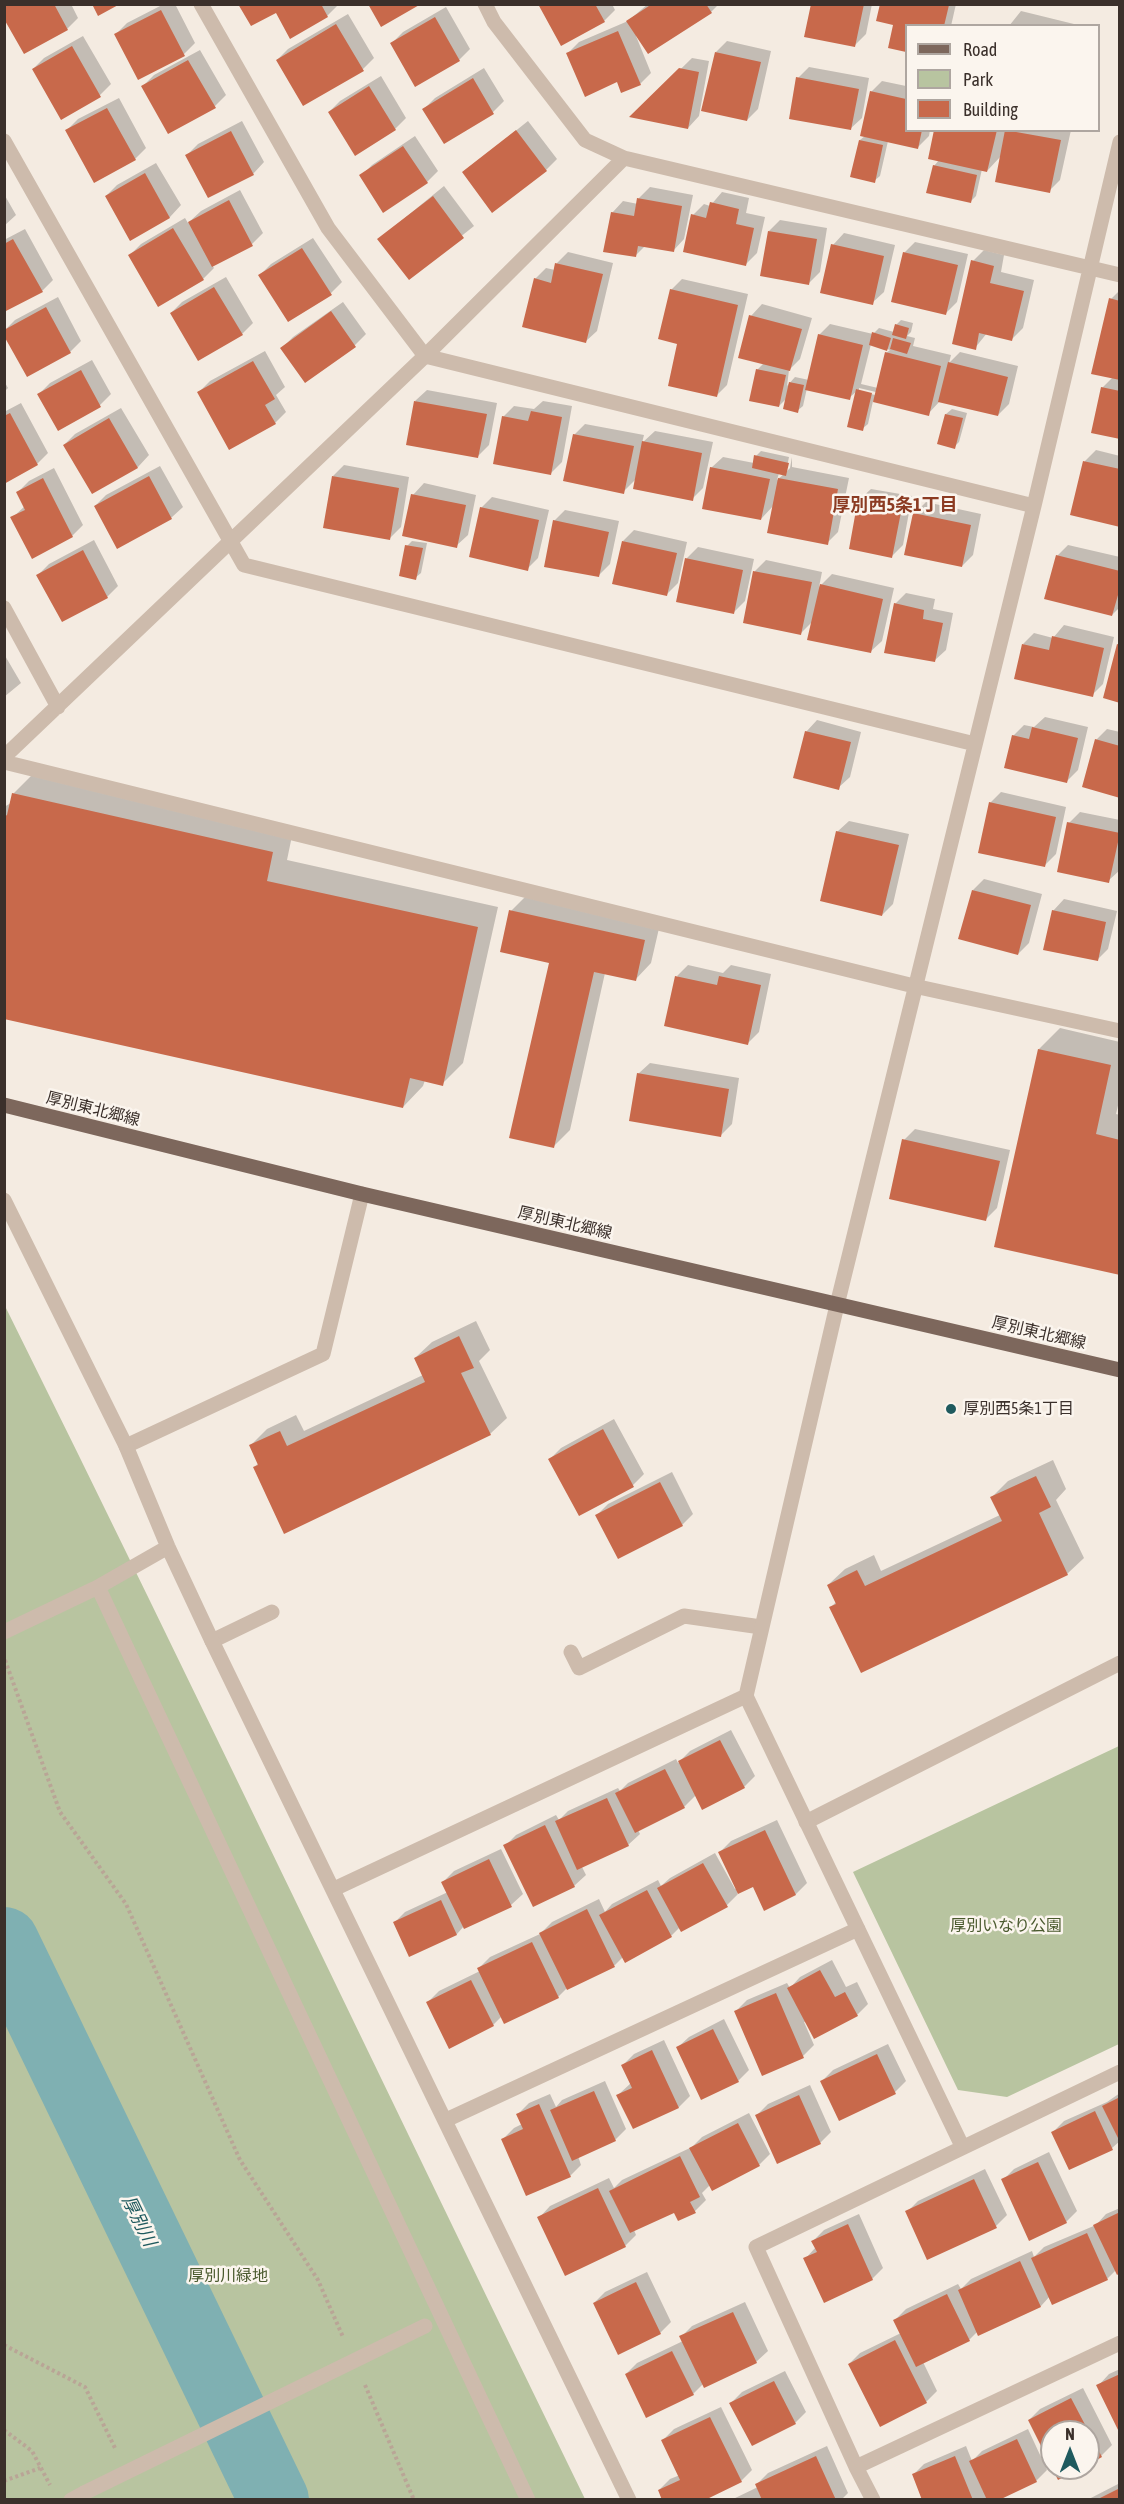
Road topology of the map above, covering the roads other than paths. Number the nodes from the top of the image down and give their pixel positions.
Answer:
1 (201, 4) edge
2 (485, 4) edge
3 (4, 141) edge
4 (1119, 142) edge
5 (624, 158) junction
6 (1090, 268) junction
7 (1119, 275) edge
8 (425, 356) junction
9 (1034, 506) junction
10 (231, 542) junction
11 (4, 608) edge
12 (58, 707) junction
13 (975, 744) junction
14 (4, 757) edge
15 (4, 762) edge
16 (914, 986) junction
17 (1119, 1031) edge
18 (4, 1105) edge
19 (362, 1194) junction
20 (4, 1200) edge
21 (837, 1305) junction
22 (1119, 1370) edge
23 (126, 1446) junction
24 (168, 1547) junction
25 (98, 1587) junction
26 (272, 1612) dead end
27 (761, 1627) junction
28 (4, 1632) edge
29 (213, 1641) junction
30 (571, 1652) dead end
31 (1119, 1663) edge
32 (746, 1696) junction
33 (807, 1822) junction
34 (334, 1889) junction
35 (858, 1929) junction
36 (1119, 2072) edge
37 (446, 2120) junction
38 (962, 2146) junction
39 (441, 2318) junction
40 (1119, 2343) edge
41 (856, 2467) junction
42 (78, 2496) edge
43 (528, 2499) edge
44 (629, 2499) edge
45 (873, 2499) edge

1 - 8 street
2 - 5 street
3 - 10 street
4 - 6 street
5 - 6 street
5 - 8 street
6 - 7 street
6 - 9 street
8 - 9 street
8 - 10 street
9 - 13 street
10 - 12 street
10 - 13 street
11 - 12 street
12 - 14 street
13 - 16 street
15 - 16 street
16 - 17 street
16 - 21 street
18 - 19 main road, 厚別東北郷線
19 - 21 main road, 厚別東北郷線
19 - 23 street
20 - 23 street
21 - 22 main road, 厚別東北郷線
21 - 27 street
23 - 24 street
24 - 25 street
24 - 29 street
25 - 28 street
25 - 39 street
26 - 29 street
27 - 30 street
27 - 32 street
29 - 34 street
31 - 33 street
32 - 33 street
32 - 34 street
33 - 35 street
34 - 37 street
35 - 37 street
35 - 38 street
36 - 38 street
37 - 44 street
38 - 41 street
39 - 42 street, bridge
39 - 43 street
40 - 41 street
41 - 45 street

